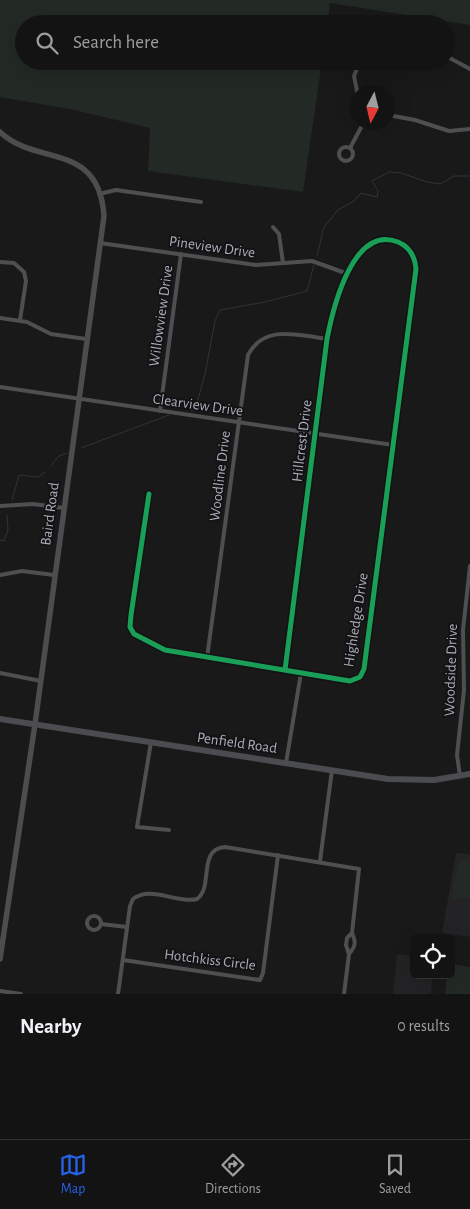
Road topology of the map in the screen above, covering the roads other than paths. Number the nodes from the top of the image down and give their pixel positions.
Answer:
1 (455, 61) edge
2 (470, 69) edge
3 (356, 70) edge
4 (356, 85) edge
5 (395, 117) edge
6 (470, 129) edge
7 (360, 130) edge
8 (0, 132) edge
9 (350, 148) dead end
10 (99, 194) junction
11 (201, 202) dead end
12 (273, 227) dead end
13 (388, 240) joint
14 (100, 243) junction
15 (181, 254) junction
16 (0, 262) edge
17 (282, 263) junction
18 (348, 274) junction
19 (0, 318) edge
20 (20, 320) junction
21 (86, 339) junction
22 (327, 339) junction
23 (0, 388) edge
24 (78, 399) junction
25 (160, 411) junction
26 (238, 422) junction
27 (315, 434) junction
28 (393, 445) junction
29 (149, 494) dead end
30 (0, 506) edge
31 (64, 508) junction
32 (470, 566) edge
33 (0, 575) edge
34 (54, 575) junction
35 (207, 658) junction
36 (285, 670) junction
37 (0, 673) edge
38 (301, 673) junction
39 (41, 681) junction
40 (0, 719) edge
41 (35, 724) junction
42 (151, 742) junction
43 (286, 763) junction
44 (332, 770) junction
45 (470, 774) edge
46 (460, 776) junction
47 (170, 830) dead end
48 (278, 855) junction
49 (320, 861) junction
50 (101, 924) dead end
51 (127, 927) junction
52 (352, 933) junction
53 (349, 954) junction
54 (0, 959) edge
55 (123, 960) junction
56 (0, 991) edge
57 (21, 994) edge
58 (118, 994) edge
59 (344, 994) edge

1 - 2 street
3 - 4 street
5 - 6 street
7 - 9 street
8 - 10 street, Baird Road
10 - 11 street
10 - 14 street, Baird Road
12 - 17 street
13 - 18 street, Hillcrest Drive
13 - 28 street, Highledge Drive
14 - 15 street, Pineview Drive
14 - 21 street, Baird Road
15 - 17 street, Pineview Drive
15 - 25 street, Willowview Drive
16 - 20 street
17 - 18 street, Pineview Drive
18 - 22 street, Hillcrest Drive
19 - 20 street
20 - 21 street
21 - 24 street, Baird Road
22 - 26 street, Woodline Drive
22 - 27 street, Hillcrest Drive
23 - 24 street, Clearview Drive
24 - 25 street, Clearview Drive
24 - 31 street, Baird Road
25 - 26 street, Clearview Drive
26 - 27 street, Clearview Drive
26 - 35 street, Woodline Drive
27 - 28 street, Clearview Drive
27 - 36 street, Hillcrest Drive
28 - 38 street, Highledge Drive
29 - 35 street, Highledge Drive
30 - 31 street
31 - 34 street, Baird Road
32 - 46 street, Woodside Drive
33 - 34 street
34 - 39 street, Baird Road
35 - 36 street, Highledge Drive
36 - 38 street, Highledge Drive
37 - 39 street
38 - 43 street
39 - 41 street, Baird Road
40 - 41 main road, Penfield Road
41 - 42 main road, Penfield Road
41 - 54 street, Baird Road
42 - 43 main road, Penfield Road
42 - 47 street
43 - 44 main road, Penfield Road
44 - 46 main road, Penfield Road
44 - 49 street
45 - 46 main road, Penfield Road
48 - 49 street
48 - 51 street
48 - 55 street, Hotchkiss Circle
49 - 52 street
50 - 51 street
51 - 55 street
52 - 53 street
52 - 53 street
53 - 59 street
55 - 58 street
56 - 57 street

